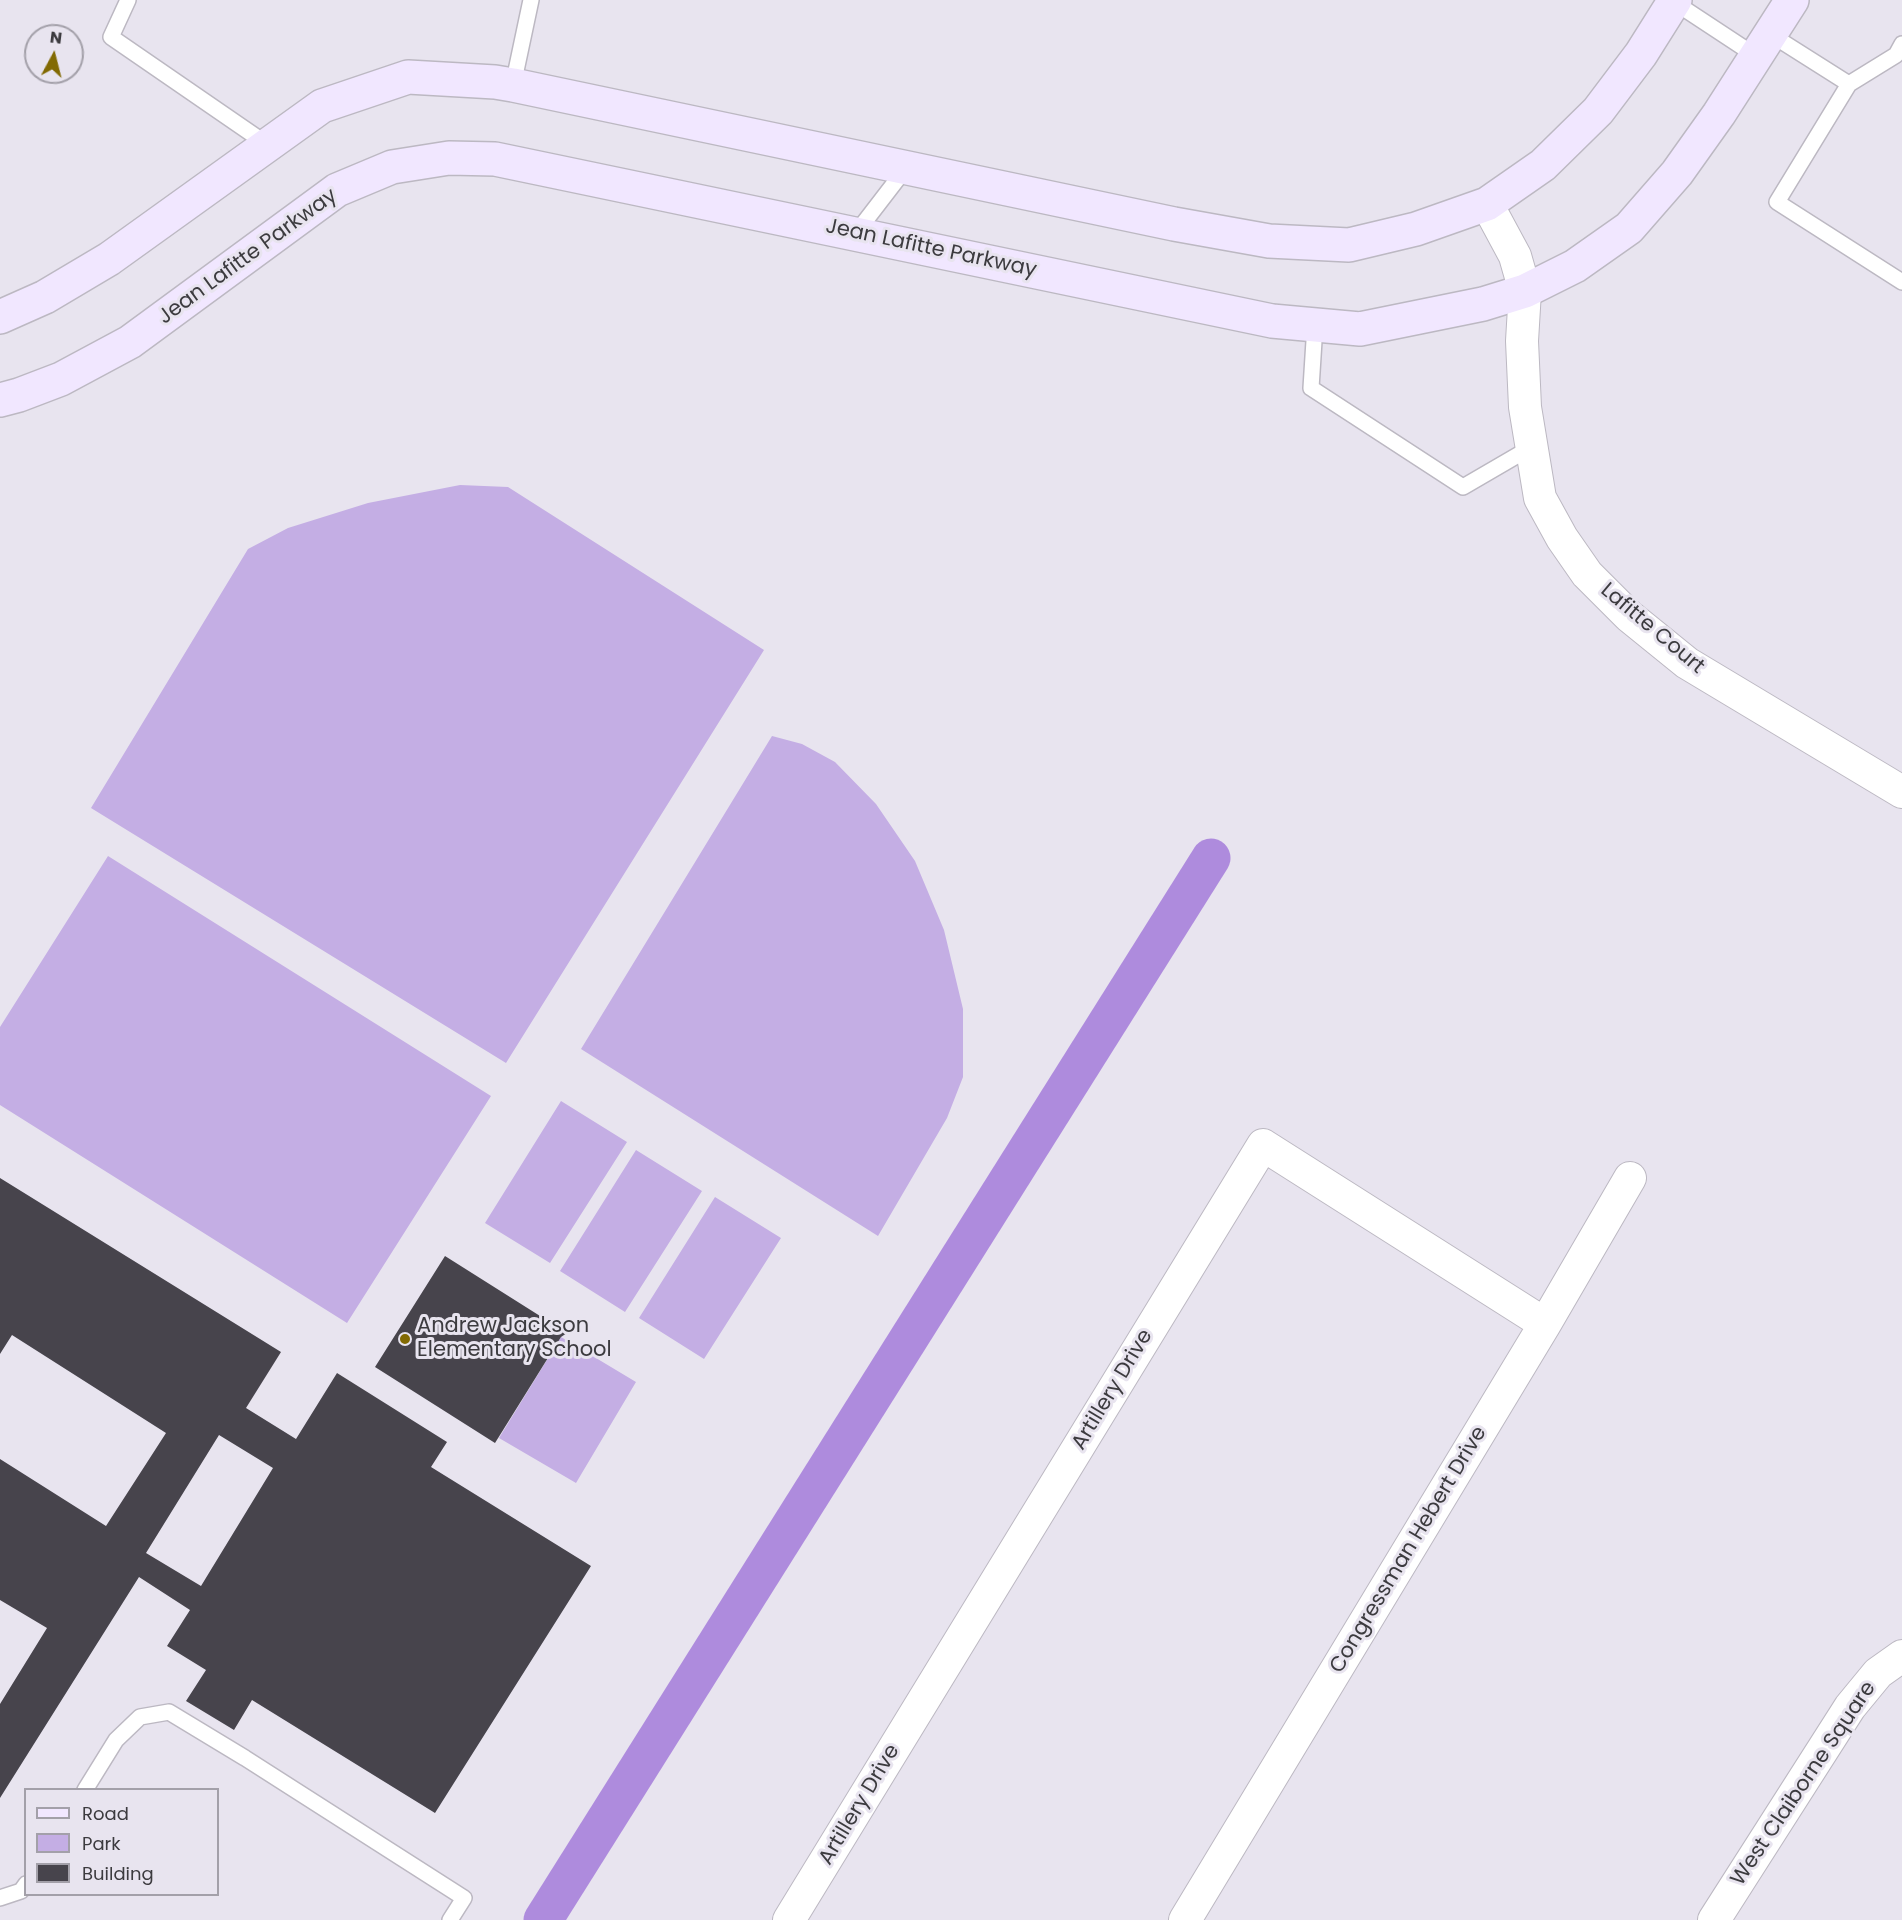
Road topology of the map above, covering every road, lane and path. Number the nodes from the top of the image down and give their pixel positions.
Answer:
1 (128, 0) edge
2 (531, 0) edge
3 (1792, 0) edge
4 (1675, 1) edge
5 (1763, 45) junction
6 (1900, 53) edge
7 (1849, 84) junction
8 (513, 85) junction
9 (268, 145) junction
10 (906, 168) junction
11 (1487, 204) junction
12 (856, 233) junction
13 (1902, 282) edge
14 (1525, 291) junction
15 (0, 317) edge
16 (1315, 325) junction
17 (0, 400) edge
18 (1530, 448) junction
19 (1902, 792) edge
20 (1630, 1179) dead end
21 (1545, 1324) junction
22 (1902, 1656) edge
23 (86, 1788) edge
24 (24, 1887) edge
25 (0, 1898) edge
26 (450, 1920) edge
27 (789, 1920) edge
28 (1185, 1920) edge
29 (1714, 1920) edge

1 - 9 lane
2 - 8 lane
3 - 5 street, Jean Lafitte Parkway
4 - 5 lane
4 - 11 street
5 - 7 lane
5 - 14 street, Jean Lafitte Parkway
6 - 7 lane
7 - 13 lane
8 - 9 street
8 - 10 street
9 - 15 street
10 - 11 street
10 - 12 lane
11 - 14 street, Lafitte Court
12 - 16 street, Jean Lafitte Parkway
12 - 17 street, Jean Lafitte Parkway
14 - 16 street, Jean Lafitte Parkway
14 - 18 street, Lafitte Court
16 - 18 lane
18 - 19 street, Lafitte Court
20 - 21 street, Congressman Hebert Drive
21 - 27 street, Artillery Drive
21 - 28 street, Congressman Hebert Drive
22 - 29 street, West Claiborne Square
23 - 26 lane
24 - 25 lane

